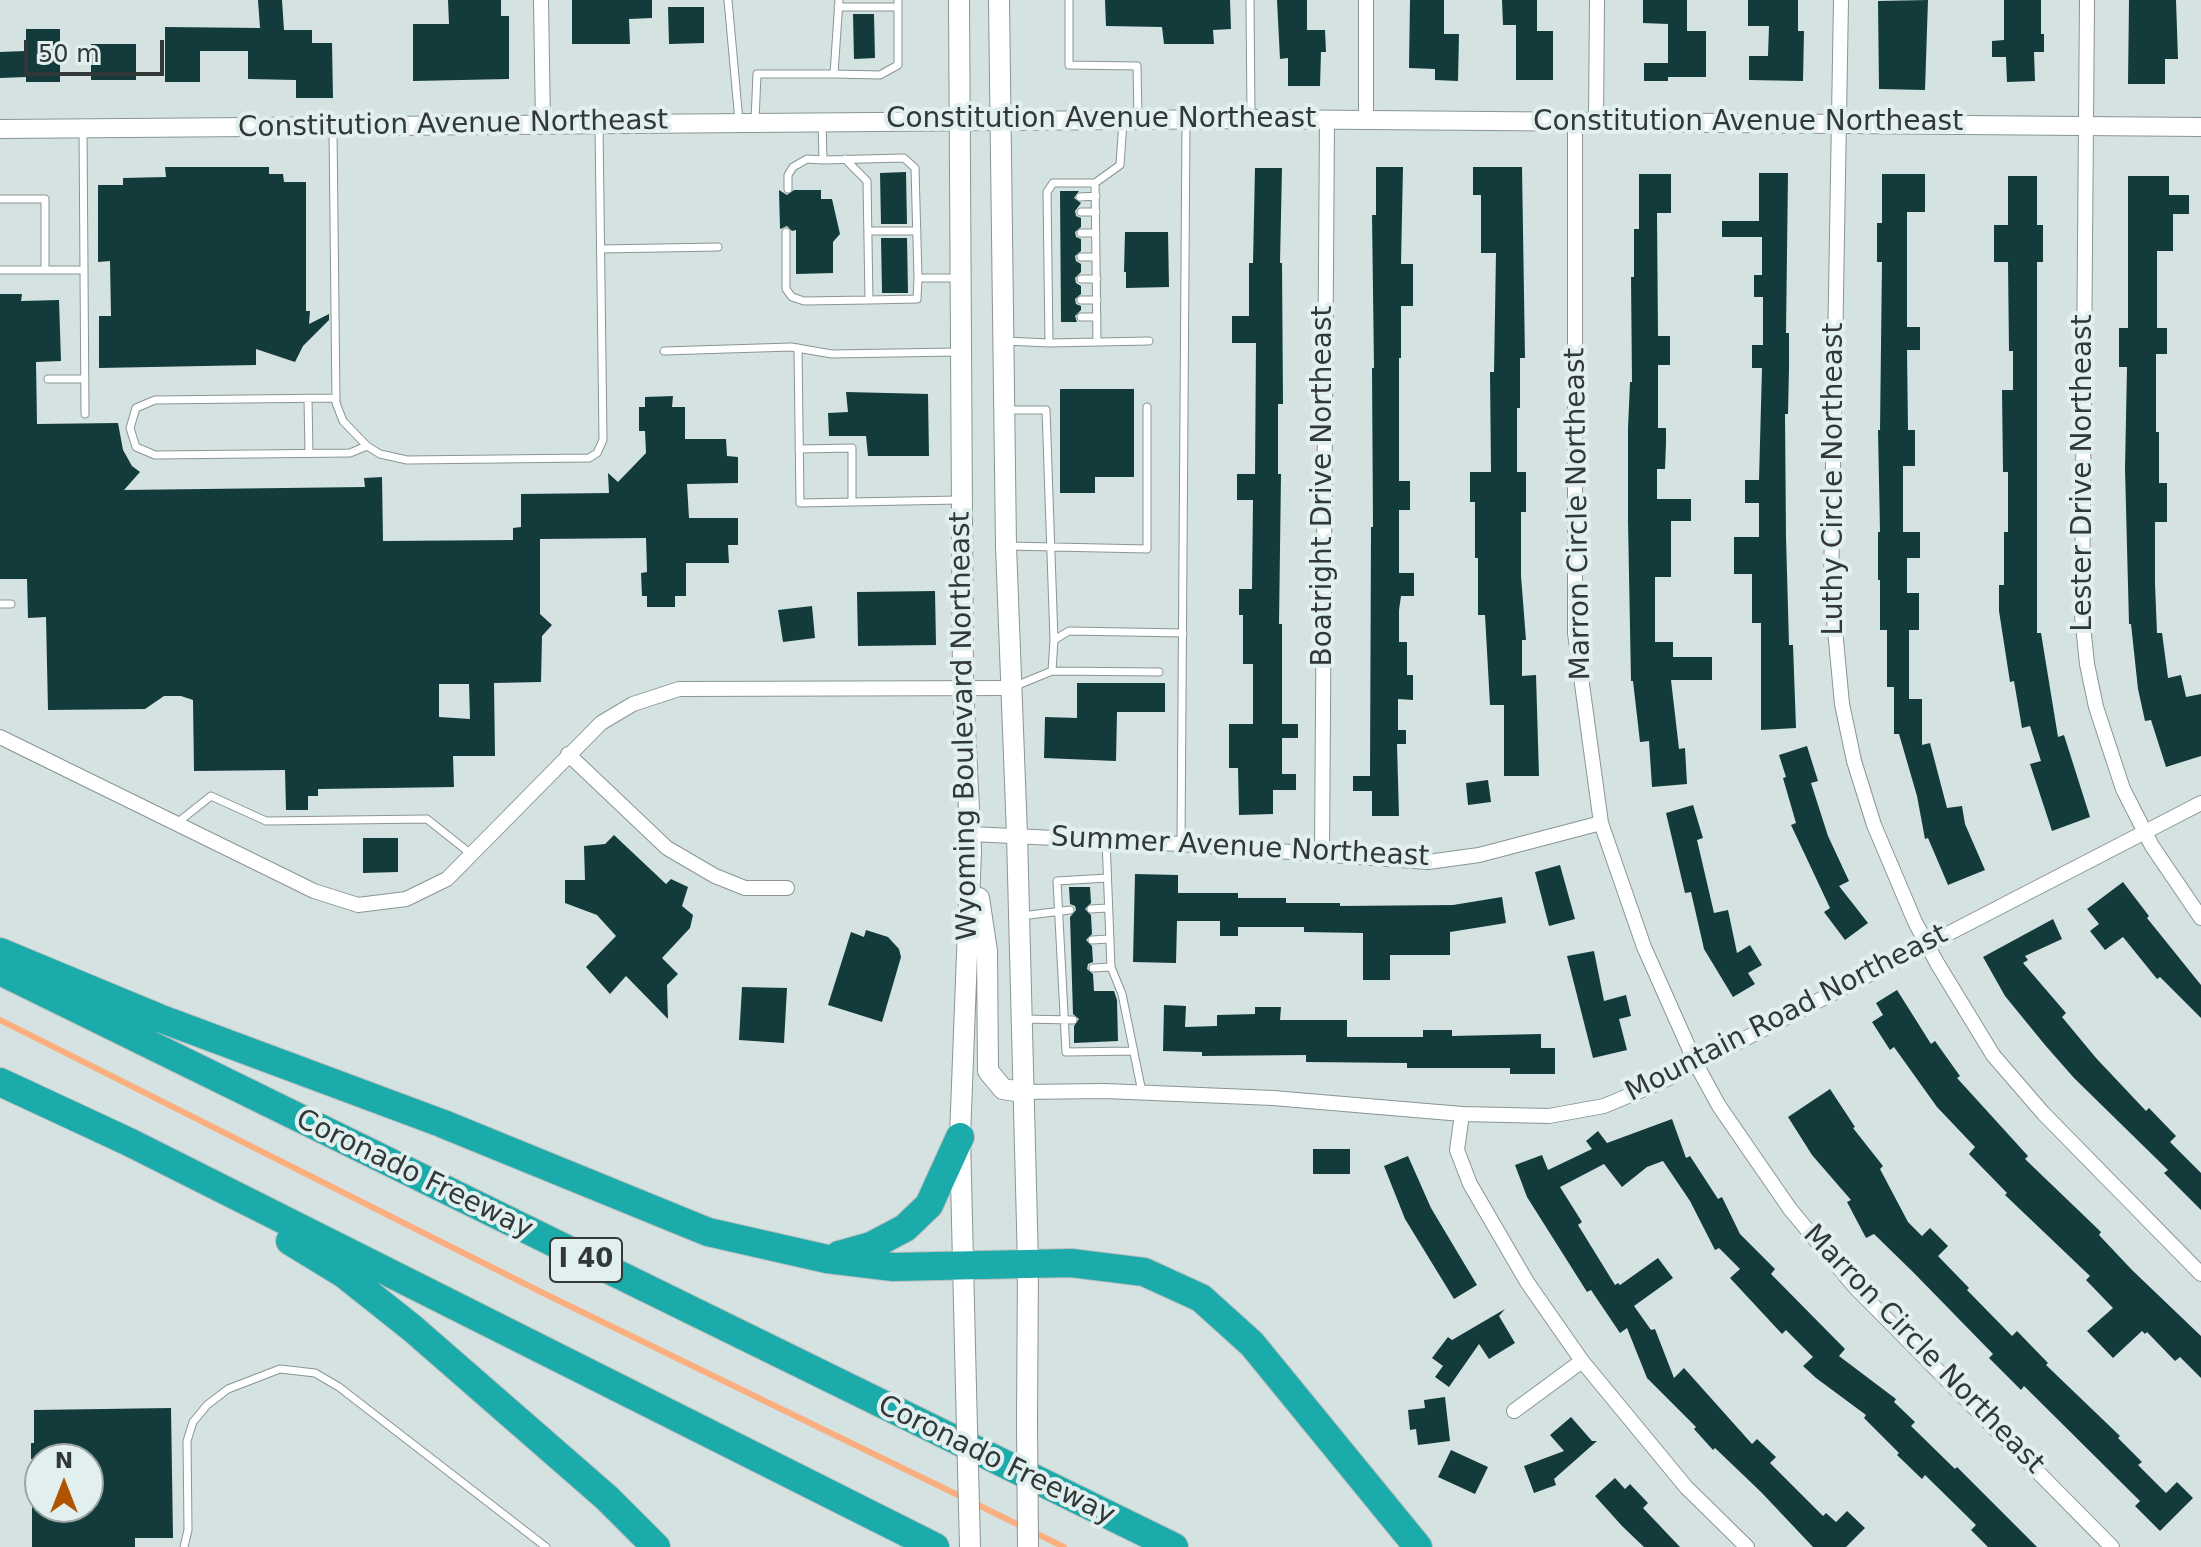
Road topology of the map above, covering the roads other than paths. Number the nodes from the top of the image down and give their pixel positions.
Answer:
1 (541, 0) edge
2 (728, 0) edge
3 (959, 0) edge
4 (999, 0) edge
5 (1069, 0) edge
6 (1250, 0) edge
7 (1366, 0) edge
8 (1597, 0) edge
9 (1841, 0) edge
10 (2087, 0) edge
11 (838, 3) edge
12 (898, 3) edge
13 (834, 74) junction
14 (1000, 119) junction
15 (1131, 119) junction
16 (1186, 119) junction
17 (1251, 119) junction
18 (1327, 119) junction
19 (1366, 119) junction
20 (959, 120) junction
21 (822, 121) junction
22 (1575, 121) junction
23 (1596, 121) junction
24 (747, 122) junction
25 (1838, 123) junction
26 (543, 124) junction
27 (599, 124) junction
28 (333, 126) junction
29 (2084, 126) junction
30 (2201, 127) edge
31 (83, 128) junction
32 (0, 129) edge
33 (845, 159) junction
34 (823, 160) junction
35 (1095, 183) junction
36 (788, 189) dead end
37 (1096, 196) junction
38 (1047, 197) junction
39 (1080, 197) dead end
40 (1060, 198) dead end
41 (0, 199) edge
42 (1047, 211) junction
43 (1060, 212) dead end
44 (1081, 212) dead end
45 (1096, 212) junction
46 (868, 231) junction
47 (917, 231) junction
48 (786, 232) dead end
49 (1060, 233) dead end
50 (1081, 233) dead end
51 (1096, 233) junction
52 (1048, 234) junction
53 (718, 247) dead end
54 (601, 249) junction
55 (1048, 257) junction
56 (1060, 257) dead end
57 (1081, 257) dead end
58 (1096, 257) junction
59 (0, 270) edge
60 (45, 270) junction
61 (84, 270) junction
62 (918, 278) junction
63 (960, 278) junction
64 (1048, 279) junction
65 (1060, 279) dead end
66 (1081, 279) dead end
67 (1097, 279) junction
68 (869, 300) junction
69 (1060, 300) dead end
70 (1081, 300) dead end
71 (1097, 300) junction
72 (1049, 301) junction
73 (1061, 317) dead end
74 (1081, 317) dead end
75 (1097, 317) junction
76 (1049, 318) junction
77 (1005, 341) junction
78 (1149, 341) dead end
79 (1097, 342) junction
80 (1049, 343) junction
81 (798, 348) junction
82 (664, 351) dead end
83 (961, 352) junction
84 (48, 379) dead end
85 (85, 379) junction
86 (336, 398) junction
87 (308, 399) junction
88 (1147, 407) dead end
89 (1006, 410) junction
90 (85, 414) dead end
91 (367, 446) junction
92 (799, 449) junction
93 (309, 453) junction
94 (962, 500) junction
95 (852, 502) junction
96 (1006, 546) junction
97 (1050, 546) junction
98 (0, 604) edge
99 (11, 604) dead end
100 (1183, 633) junction
101 (1054, 640) junction
102 (1052, 671) junction
103 (1159, 672) dead end
104 (963, 688) junction
105 (1011, 688) junction
106 (0, 737) edge
107 (568, 754) junction
108 (2201, 803) edge
109 (1601, 823) junction
110 (177, 824) junction
111 (2145, 832) junction
112 (1017, 835) junction
113 (1106, 840) junction
114 (971, 842) junction
115 (1181, 844) junction
116 (471, 854) junction
117 (1322, 854) junction
118 (1107, 878) junction
119 (787, 888) dead end
120 (1107, 908) junction
121 (1091, 909) dead end
122 (1070, 910) dead end
123 (1058, 911) junction
124 (1018, 916) junction
125 (2201, 918) edge
126 (1108, 939) junction
127 (1092, 940) dead end
128 (1071, 941) dead end
129 (1060, 942) junction
130 (1926, 944) junction
131 (0, 952) edge
132 (1111, 967) junction
133 (1062, 968) junction
134 (1072, 968) dead end
135 (1093, 968) dead end
136 (0, 971) edge
137 (1063, 994) junction
138 (1073, 994) dead end
139 (1021, 1019) junction
140 (1069, 1020) junction
141 (1117, 1021) dead end
142 (1127, 1021) junction
143 (1134, 1051) junction
144 (1696, 1064) junction
145 (0, 1082) edge
146 (1022, 1092) junction
147 (1142, 1092) junction
148 (1462, 1114) junction
149 (960, 1137) junction
150 (129, 1142) junction
151 (827, 1259) junction
152 (1028, 1264) junction
153 (965, 1267) junction
154 (2201, 1274) edge
155 (1582, 1361) junction
156 (1514, 1411) dead end
157 (184, 1547) edge
158 (546, 1547) edge
159 (656, 1547) edge
160 (935, 1547) edge
161 (970, 1547) edge
162 (1028, 1547) edge
163 (1174, 1547) edge
164 (1418, 1547) edge
165 (1747, 1547) edge
166 (2112, 1547) edge

1 - 26 street
2 - 24 lane
3 - 20 main road, Wyoming Boulevard Northeast
4 - 14 main road, Wyoming Boulevard Northeast
5 - 15 lane
6 - 17 lane
7 - 19 street
8 - 23 street
9 - 25 street, Luthy Circle Northeast
10 - 29 street, Lester Drive Northeast
11 - 12 lane
11 - 13 lane
12 - 13 lane
13 - 24 lane
14 - 15 street, Constitution Avenue Northeast
14 - 20 street, Constitution Avenue Northeast
14 - 77 main road, Wyoming Boulevard Northeast
15 - 16 street, Constitution Avenue Northeast
15 - 35 lane
16 - 17 street, Constitution Avenue Northeast
16 - 100 lane
17 - 18 street, Constitution Avenue Northeast
18 - 19 street, Constitution Avenue Northeast
18 - 117 street, Boatright Drive Northeast
19 - 22 street, Constitution Avenue Northeast
20 - 21 street, Constitution Avenue Northeast
20 - 63 main road, Wyoming Boulevard Northeast
21 - 24 street, Constitution Avenue Northeast
21 - 34 lane
22 - 23 street, Constitution Avenue Northeast
22 - 109 street, Marron Circle Northeast
23 - 25 street, Constitution Avenue Northeast
24 - 27 street, Constitution Avenue Northeast
25 - 29 street, Constitution Avenue Northeast
25 - 130 street, Luthy Circle Northeast
26 - 27 street, Constitution Avenue Northeast
26 - 28 street, Constitution Avenue Northeast
27 - 54 lane
28 - 31 street, Constitution Avenue Northeast
28 - 86 lane
29 - 30 street, Constitution Avenue Northeast
29 - 111 street, Lester Drive Northeast
31 - 32 street, Constitution Avenue Northeast
31 - 61 lane
33 - 34 lane
33 - 46 lane
33 - 47 lane
34 - 36 lane
35 - 37 lane
35 - 38 lane
37 - 39 lane
37 - 45 lane
38 - 40 lane
38 - 42 lane
41 - 60 lane
42 - 43 lane
42 - 52 lane
44 - 45 lane
45 - 51 lane
46 - 47 lane
46 - 68 lane
47 - 62 lane
48 - 68 lane
49 - 52 lane
50 - 51 lane
51 - 58 lane
52 - 55 lane
53 - 54 lane
54 - 91 lane
55 - 56 lane
55 - 64 lane
57 - 58 lane
58 - 67 lane
59 - 60 lane
60 - 61 lane
61 - 85 lane
62 - 63 lane
62 - 68 lane
63 - 83 main road, Wyoming Boulevard Northeast
64 - 65 lane
64 - 72 lane
66 - 67 lane
67 - 71 lane
69 - 72 lane
70 - 71 lane
71 - 75 lane
72 - 76 lane
73 - 76 lane
74 - 75 lane
75 - 79 lane
76 - 80 lane
77 - 80 lane
77 - 89 main road, Wyoming Boulevard Northeast
78 - 79 lane
79 - 80 lane
81 - 82 lane
81 - 83 lane
81 - 92 lane
83 - 94 main road, Wyoming Boulevard Northeast
84 - 85 lane
85 - 90 lane
86 - 87 lane
86 - 91 lane
87 - 93 lane
87 - 93 lane
88 - 97 lane
89 - 96 main road, Wyoming Boulevard Northeast
89 - 97 lane
91 - 93 lane
92 - 95 lane
92 - 95 lane
94 - 95 lane
94 - 104 main road, Wyoming Boulevard Northeast
96 - 97 lane
96 - 105 main road, Wyoming Boulevard Northeast
97 - 101 lane
98 - 99 lane
100 - 101 lane
100 - 115 lane
101 - 102 lane
102 - 103 lane
102 - 105 lane
104 - 105 street
104 - 107 street
104 - 114 main road, Wyoming Boulevard Northeast
105 - 112 main road, Wyoming Boulevard Northeast
106 - 110 street
107 - 116 street
107 - 119 street
108 - 111 street, Mountain Road Northeast
109 - 117 street, Summer Avenue Northeast
109 - 144 street, Marron Circle Northeast
110 - 116 lane
110 - 116 street
111 - 125 street, Lester Drive Northeast
111 - 130 street, Mountain Road Northeast
112 - 113 street, Summer Avenue Northeast
112 - 114 street, Summer Avenue Northeast
112 - 124 main road, Wyoming Boulevard Northeast
113 - 115 street, Summer Avenue Northeast
113 - 118 lane
114 - 146 main road
114 - 149 main road, Wyoming Boulevard Northeast
115 - 117 street, Summer Avenue Northeast
118 - 120 lane
118 - 123 lane
120 - 121 lane
120 - 126 lane
122 - 123 lane
123 - 124 lane
123 - 129 lane
124 - 139 main road, Wyoming Boulevard Northeast
126 - 127 lane
126 - 132 lane
128 - 129 lane
129 - 133 lane
130 - 144 street, Mountain Road Northeast
130 - 154 street, Luthy Circle Northeast
131 - 151 highway
132 - 135 lane
132 - 142 lane
133 - 134 lane
133 - 137 lane
136 - 163 highway, Coronado Freeway / I 40
137 - 138 lane
137 - 140 lane
139 - 140 lane
139 - 146 main road, Wyoming Boulevard Northeast
140 - 143 lane
141 - 142 lane
142 - 143 lane
143 - 147 lane
144 - 148 street, Mountain Road Northeast
144 - 166 street, Marron Circle Northeast
145 - 150 highway
146 - 147 street, Mountain Road Northeast
146 - 152 main road, Wyoming Boulevard Northeast
147 - 148 street, Mountain Road Northeast
148 - 155 street
149 - 151 highway
149 - 153 main road, Wyoming Boulevard Northeast
150 - 159 highway
150 - 160 highway
151 - 153 highway
152 - 153 highway
152 - 162 main road, Wyoming Boulevard Northeast, bridge
152 - 164 highway
153 - 161 main road, Wyoming Boulevard Northeast, bridge
155 - 156 street
155 - 165 street
157 - 158 lane

